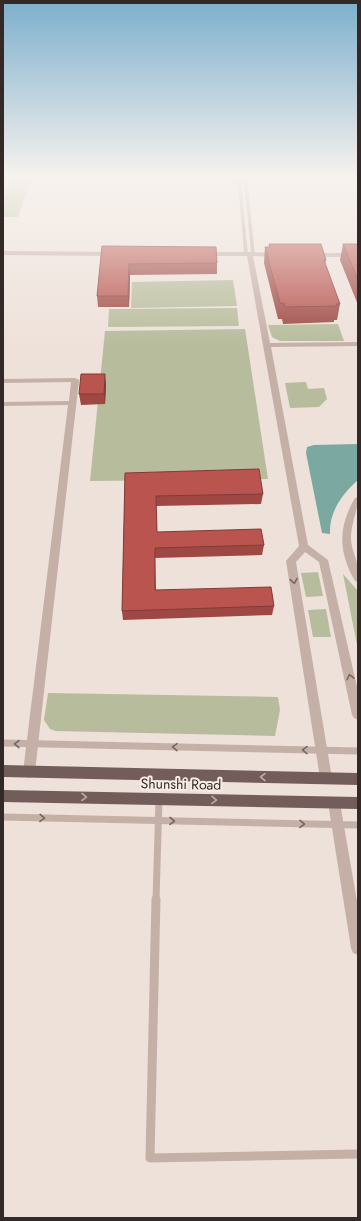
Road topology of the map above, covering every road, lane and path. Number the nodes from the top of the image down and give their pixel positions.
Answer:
1 (247, 233) edge
2 (249, 233) edge
3 (3, 253) edge
4 (121, 254) edge
5 (198, 254) edge
6 (250, 254) junction
7 (283, 255) edge
8 (305, 255) edge
9 (358, 255) edge
10 (358, 344) edge
11 (266, 345) junction
12 (3, 381) edge
13 (3, 404) edge
14 (72, 406) junction
15 (358, 500) edge
16 (304, 547) junction
17 (358, 578) edge
18 (358, 715) edge
19 (3, 743) edge
20 (358, 751) edge
21 (3, 772) edge
22 (29, 772) junction
23 (326, 778) junction
24 (358, 779) edge
25 (3, 796) edge
26 (159, 799) junction
27 (334, 803) junction
28 (358, 803) edge
29 (3, 817) edge
30 (358, 825) edge
31 (358, 948) edge
32 (358, 1154) edge

1 - 6 lane
2 - 6 lane
3 - 4 street
5 - 6 street
6 - 7 street
6 - 11 street
8 - 9 street
10 - 11 street
11 - 16 street
12 - 14 street
13 - 14 street
14 - 22 street
15 - 17 street
18 -> 16 street
16 -> 23 street
20 -> 19 lane
21 - 22 main road, Shunshi Road
23 -> 22 main road, Shunshi Road
23 - 24 main road, Shunshi Road
25 -> 26 main road, Shunshi Road
26 -> 27 main road, Shunshi Road
26 - 32 lane
27 - 28 main road, Shunshi Road
27 - 31 street
29 -> 30 lane

